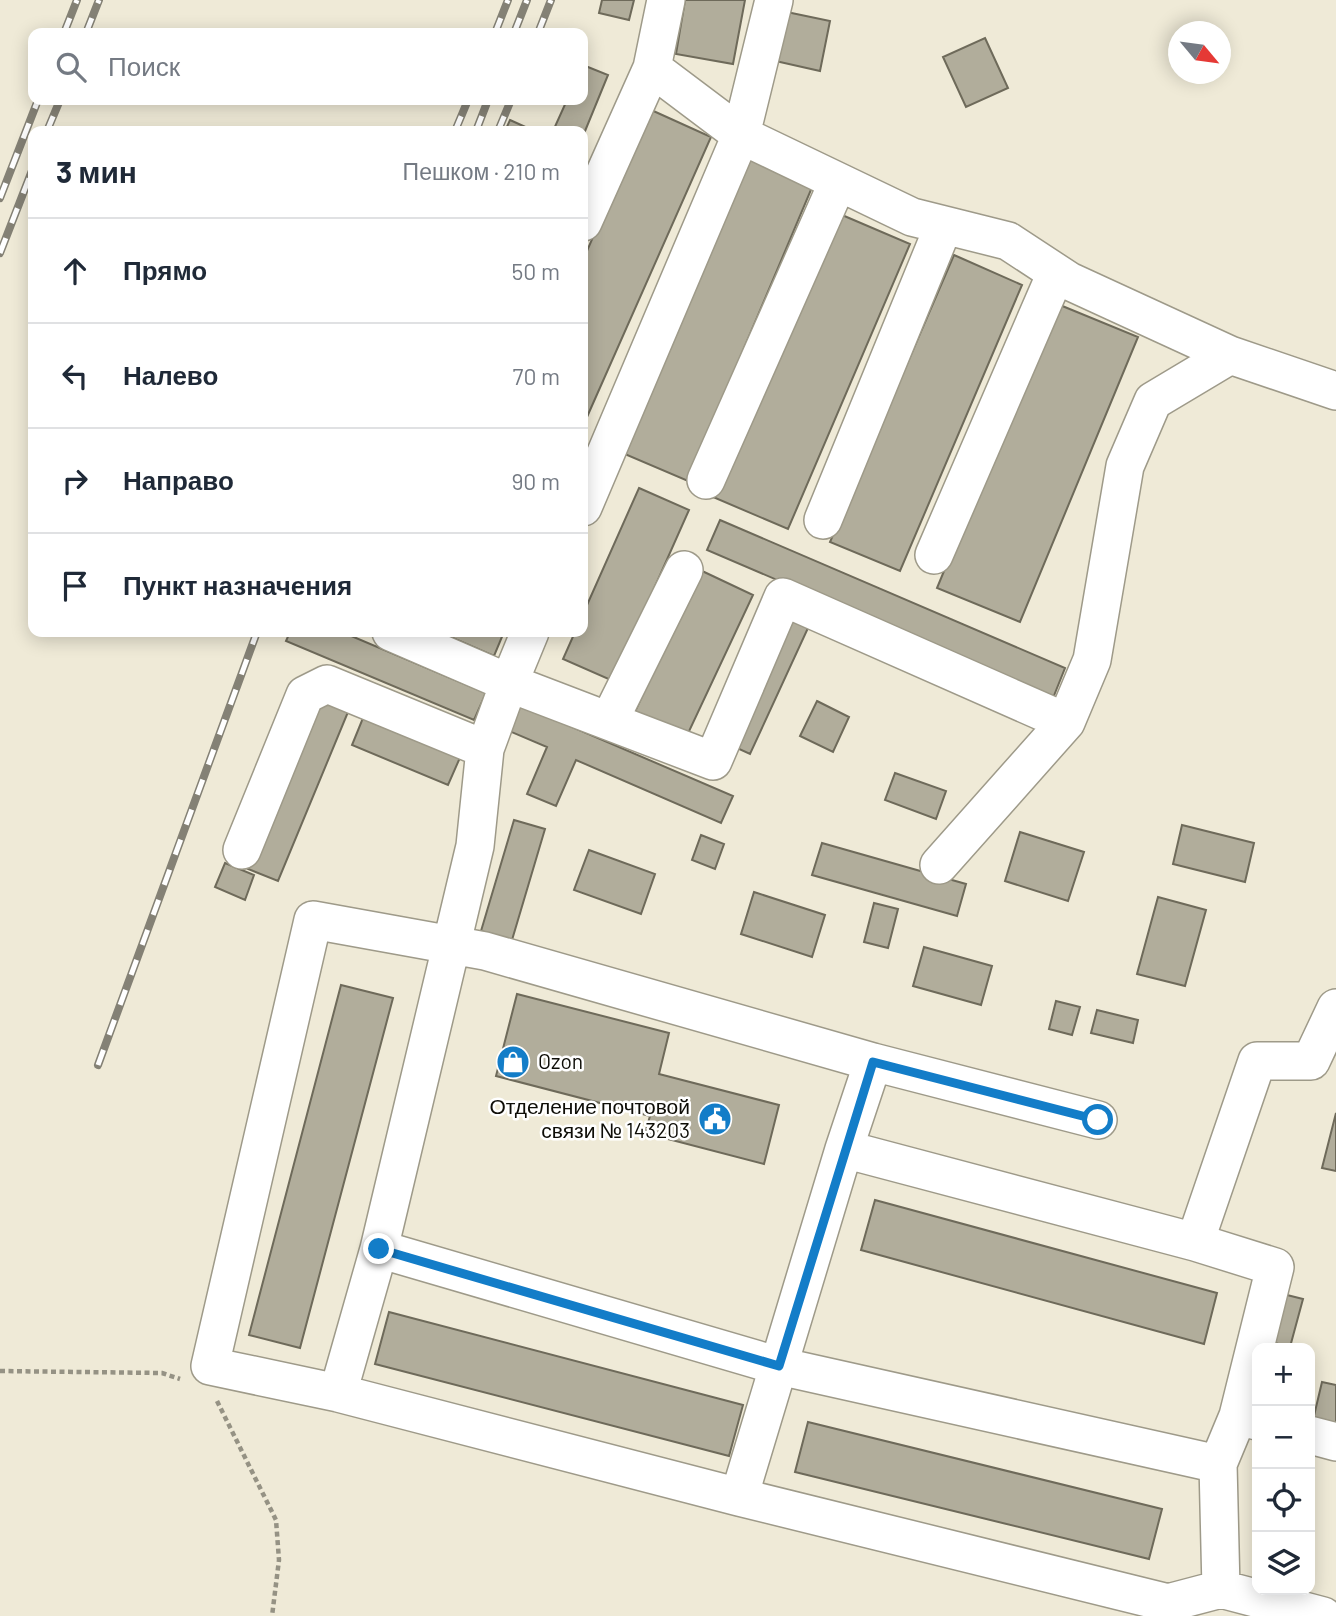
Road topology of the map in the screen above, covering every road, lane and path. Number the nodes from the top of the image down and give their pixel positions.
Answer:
1 (666, 0) edge
2 (774, 0) edge
3 (652, 68) junction
4 (741, 135) junction
5 (838, 182) junction
6 (588, 211) edge
7 (944, 225) junction
8 (1056, 273) junction
9 (1230, 355) junction
10 (1336, 391) edge
11 (706, 480) dead end
12 (588, 495) edge
13 (823, 520) dead end
14 (934, 555) dead end
15 (684, 570) dead end
16 (403, 637) edge
17 (528, 637) edge
18 (509, 683) junction
19 (609, 721) junction
20 (1066, 723) junction
21 (485, 749) junction
22 (242, 850) dead end
23 (939, 865) dead end
24 (450, 946) junction
25 (1336, 1008) edge
26 (873, 1062) junction
27 (1323, 1064) edge
28 (1098, 1120) dead end
29 (844, 1149) junction
30 (1195, 1242) junction
31 (379, 1249) junction
32 (779, 1366) junction
33 (0, 1371) edge
34 (211, 1377) junction
35 (338, 1394) junction
36 (1248, 1418) edge
37 (1315, 1436) edge
38 (1336, 1442) edge
39 (1218, 1464) junction
40 (739, 1497) junction
41 (1221, 1589) junction
42 (272, 1616) edge
43 (1323, 1616) edge

1 - 3 lane
2 - 4 lane
3 - 4 lane
3 - 6 lane
4 - 5 lane
4 - 12 lane
5 - 7 lane
5 - 11 lane
7 - 8 lane
7 - 13 lane
8 - 9 lane
8 - 14 lane
9 - 10 lane
9 - 20 lane
15 - 19 lane
16 - 18 lane
17 - 18 lane
18 - 19 lane
18 - 21 lane
19 - 20 lane
20 - 23 lane
21 - 22 lane
21 - 24 lane
24 - 26 lane
24 - 31 lane
24 - 34 lane
25 - 27 lane
26 - 28 lane
26 - 29 lane
27 - 30 lane
29 - 30 lane
29 - 32 lane
30 - 36 lane
31 - 32 lane
31 - 35 lane
32 - 39 lane
32 - 40 lane
33 - 34 path
34 - 35 lane
34 - 42 path
35 - 40 lane
36 - 39 lane
37 - 38 lane
39 - 41 lane
40 - 41 lane
41 - 43 lane

